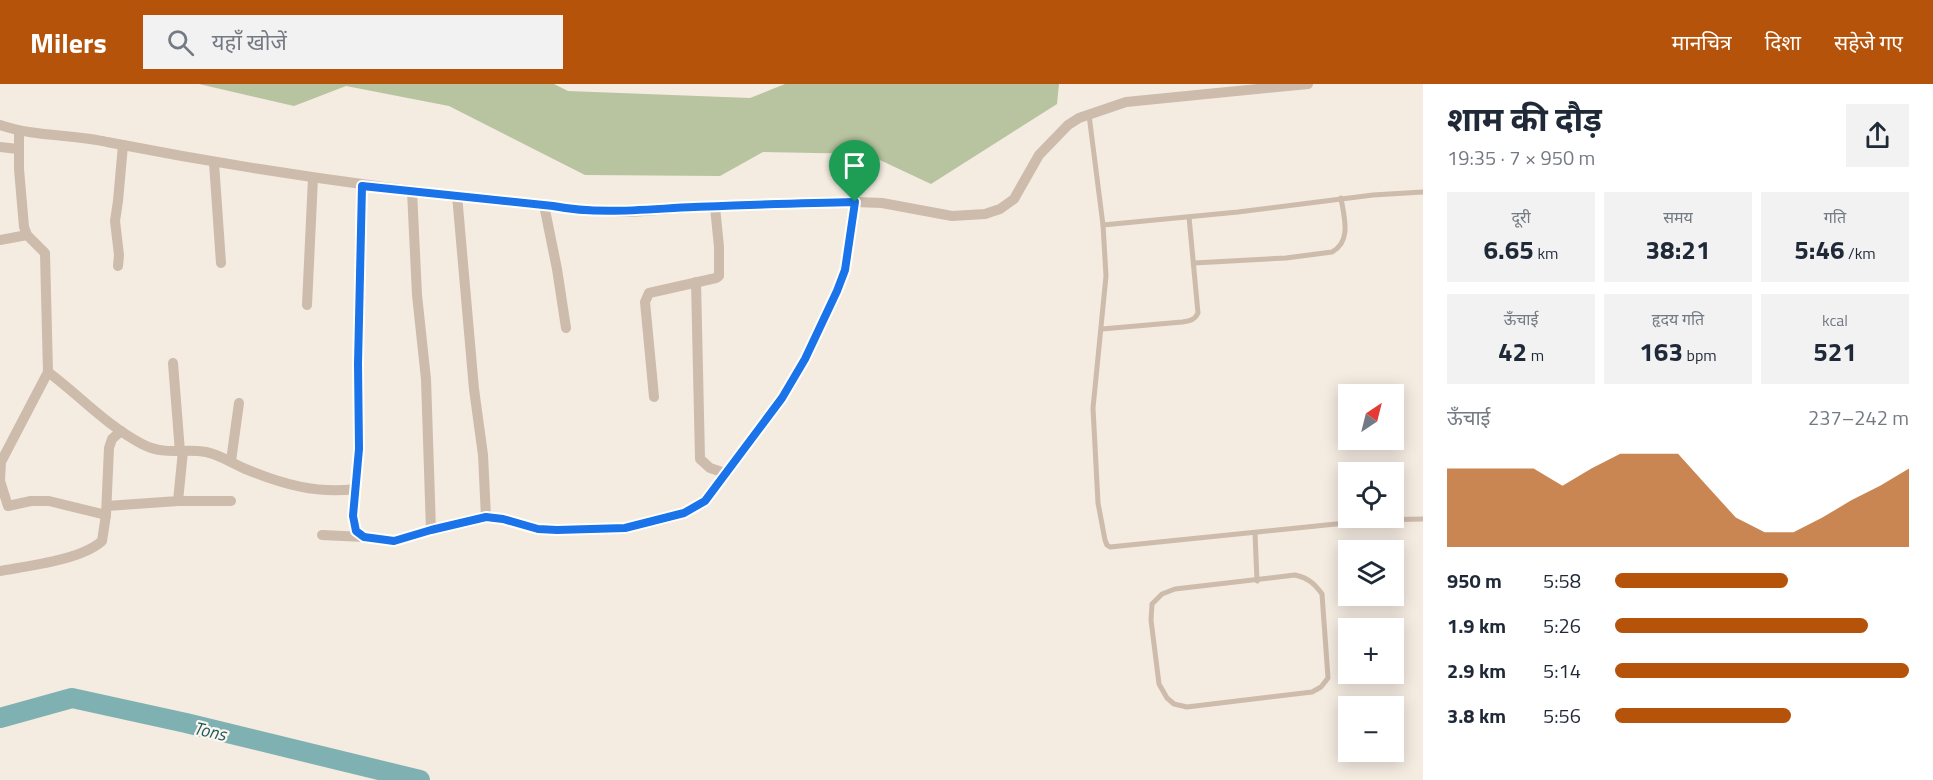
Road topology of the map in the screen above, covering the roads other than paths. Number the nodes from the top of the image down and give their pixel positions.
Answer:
1 (1308, 84) edge
2 (1089, 115) junction
3 (0, 125) edge
4 (19, 132) junction
5 (123, 145) junction
6 (0, 147) edge
7 (18, 149) junction
8 (214, 163) junction
9 (313, 178) junction
10 (362, 186) junction
11 (412, 190) junction
12 (1423, 192) edge
13 (457, 195) junction
14 (1341, 198) junction
15 (855, 202) junction
16 (544, 205) junction
17 (715, 207) junction
18 (1189, 217) junction
19 (1103, 225) junction
20 (27, 235) junction
21 (0, 240) edge
22 (221, 263) dead end
23 (1194, 263) junction
24 (118, 266) dead end
25 (696, 282) junction
26 (307, 305) dead end
27 (566, 328) dead end
28 (1102, 329) junction
29 (173, 363) dead end
30 (48, 372) junction
31 (654, 397) dead end
32 (239, 403) dead end
33 (121, 431) junction
34 (182, 452) junction
35 (231, 461) junction
36 (725, 473) junction
37 (355, 489) junction
38 (178, 501) junction
39 (231, 501) dead end
40 (4, 507) edge
41 (106, 511) junction
42 (486, 517) junction
43 (1423, 519) edge
44 (431, 530) junction
45 (1256, 532) junction
46 (322, 535) dead end
47 (364, 537) junction
48 (0, 571) edge
49 (1257, 581) junction

1 - 2 street
2 - 15 street
2 - 19 lane
3 - 4 street
4 - 5 street
4 - 7 street
5 - 8 street
5 - 24 street
6 - 7 street
7 - 20 street
8 - 9 street
8 - 22 street
9 - 10 street
9 - 26 street
10 - 11 street
10 - 37 street
11 - 13 street
11 - 44 street
12 - 14 lane
13 - 16 street
13 - 42 street
14 - 18 lane
14 - 23 lane
15 - 17 street
15 - 36 street
16 - 17 street
16 - 27 street
17 - 25 street
18 - 19 lane
18 - 23 lane
19 - 28 lane
20 - 21 street
20 - 30 street
23 - 28 lane
25 - 31 street
25 - 36 street
28 - 45 lane
29 - 34 street
30 - 33 street
30 - 40 street
32 - 35 street
33 - 34 street
33 - 41 street
34 - 35 street
34 - 38 street
35 - 37 street
36 - 42 street
37 - 47 street
38 - 39 street
38 - 41 street
40 - 41 street
41 - 48 street
42 - 44 street
43 - 45 lane
44 - 47 street
45 - 49 lane
46 - 47 street
49 - 49 lane

